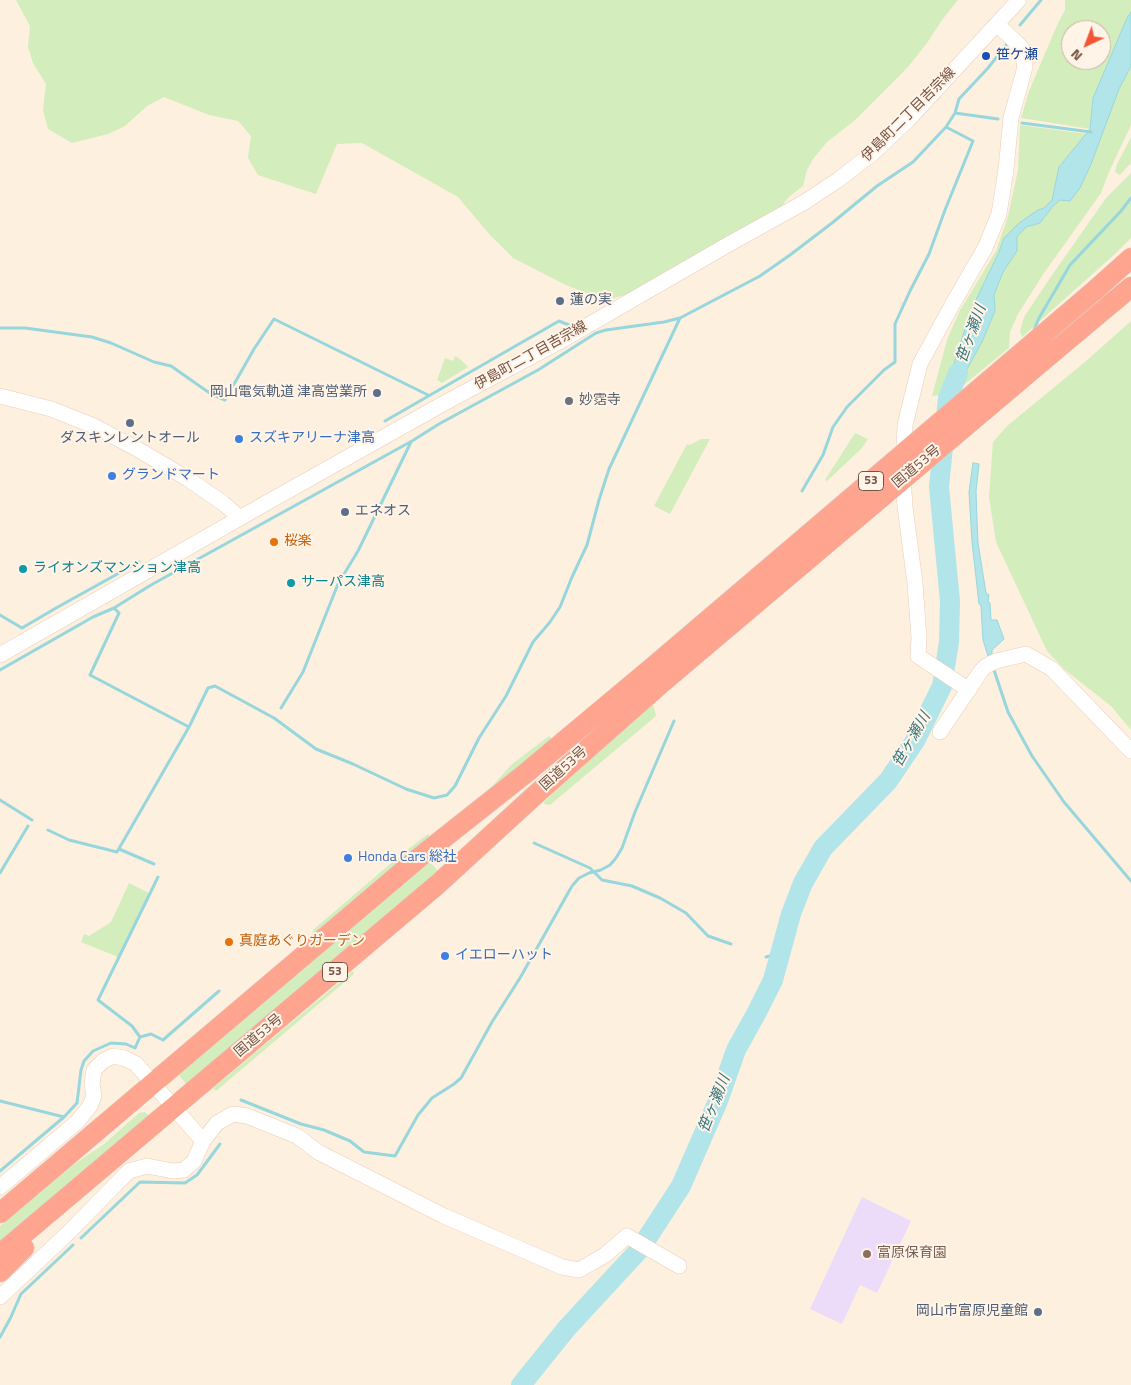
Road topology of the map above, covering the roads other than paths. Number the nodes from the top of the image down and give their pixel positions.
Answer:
1 (1019, 0) edge
2 (997, 24) junction
3 (1131, 258) edge
4 (1131, 287) edge
5 (0, 396) edge
6 (240, 518) junction
7 (0, 655) edge
8 (656, 676) junction
9 (966, 688) junction
10 (940, 732) dead end
11 (1131, 751) edge
12 (154, 1084) junction
13 (174, 1107) junction
14 (202, 1141) junction
15 (99, 1172) junction
16 (0, 1187) edge
17 (0, 1213) edge
18 (0, 1254) edge
19 (679, 1266) dead end
20 (0, 1272) edge
21 (0, 1297) edge

1 - 2 street, 伊島町二丁目吉宗線
2 - 6 street, 伊島町二丁目吉宗線
2 - 9 street
3 - 8 highway, 国道53号 / 53, bridge
4 - 8 highway, 国道53号 / 53, bridge
5 - 6 street
6 - 7 street, 伊島町二丁目吉宗線
8 - 12 highway, 国道53号 / 53
8 - 13 highway, 国道53号 / 53
9 - 10 street
9 - 11 street
12 - 13 street
12 - 16 street
12 - 17 highway, 国道53号 / 53
13 - 14 street
13 - 15 highway, 国道53号 / 53
14 - 19 street
14 - 21 street
15 - 18 highway, 国道53号 / 53
15 - 20 highway

